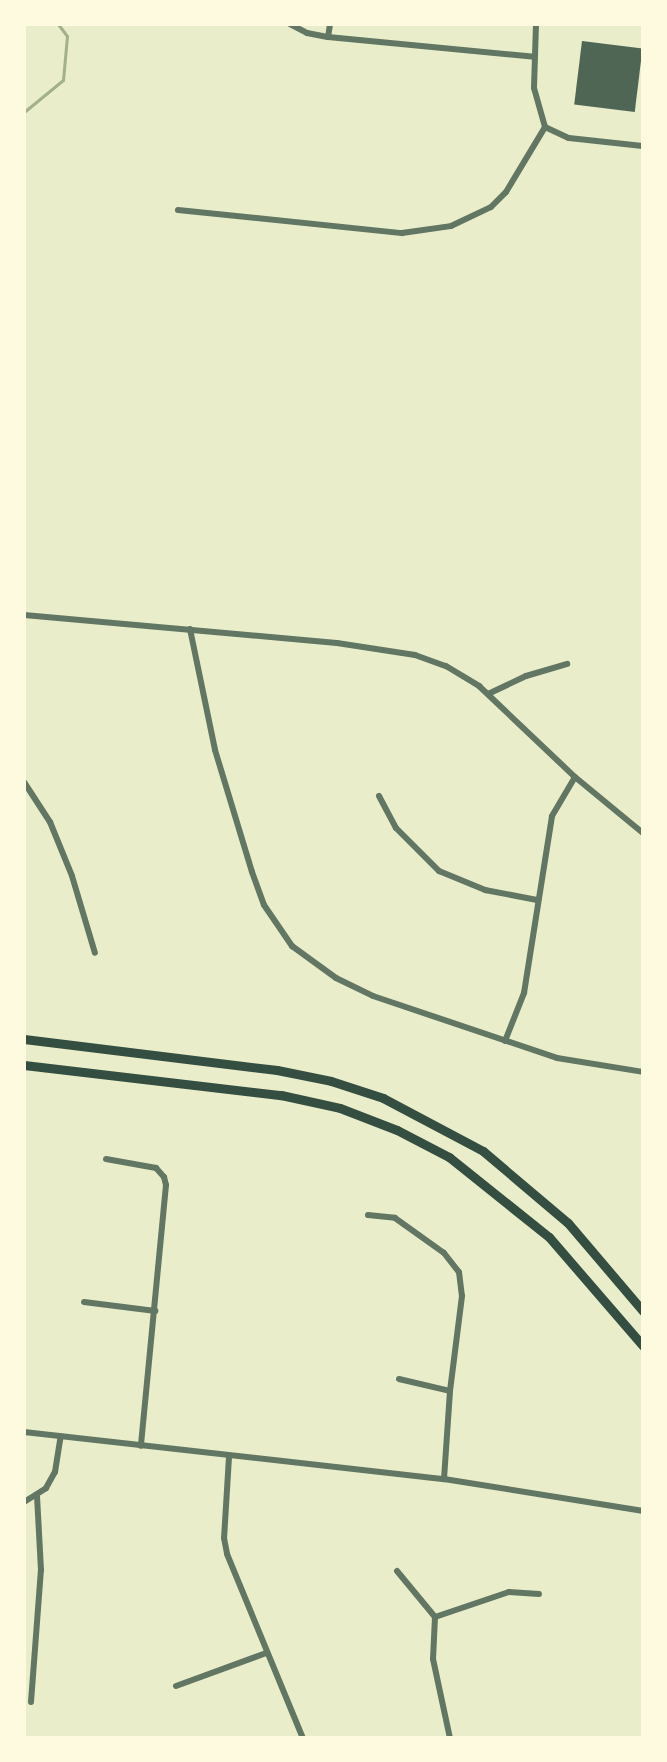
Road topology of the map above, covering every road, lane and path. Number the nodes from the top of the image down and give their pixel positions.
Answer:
1 (290, 24) edge
2 (330, 24) edge
3 (536, 24) edge
4 (328, 37) junction
5 (534, 57) junction
6 (545, 127) junction
7 (643, 146) edge
8 (178, 210) dead end
9 (24, 615) edge
10 (190, 629) junction
11 (567, 664) dead end
12 (488, 694) junction
13 (575, 777) junction
14 (24, 782) edge
15 (379, 796) dead end
16 (643, 833) edge
17 (537, 900) junction
18 (95, 953) dead end
19 (24, 1039) edge
20 (505, 1041) junction
21 (24, 1065) edge
22 (643, 1072) edge
23 (106, 1159) dead end
24 (368, 1215) dead end
25 (84, 1302) dead end
26 (155, 1311) junction
27 (643, 1311) edge
28 (643, 1346) edge
29 (399, 1379) dead end
30 (450, 1391) junction
31 (24, 1432) edge
32 (61, 1436) junction
33 (141, 1446) junction
34 (229, 1457) junction
35 (444, 1479) junction
36 (37, 1496) junction
37 (24, 1502) edge
38 (643, 1511) edge
39 (397, 1571) dead end
40 (539, 1594) dead end
41 (435, 1617) junction
42 (266, 1653) junction
43 (176, 1686) dead end
44 (31, 1702) dead end
45 (303, 1738) edge
46 (450, 1738) edge

1 - 4 street
2 - 4 street
3 - 5 street
4 - 5 street
5 - 6 street
6 - 7 street
6 - 8 street
9 - 10 street
10 - 12 street
10 - 20 street
11 - 12 street
12 - 13 street
13 - 16 street
13 - 17 street
14 - 18 street
15 - 17 street
17 - 20 street
19 - 27 main road
20 - 22 street
21 - 28 main road
23 - 26 street
24 - 30 street
25 - 26 street
26 - 33 street
29 - 30 street
30 - 35 street
31 - 32 street
32 - 33 street
32 - 36 street
33 - 34 street
34 - 35 street
34 - 42 street
35 - 38 street
36 - 37 street
36 - 44 street
39 - 41 street
40 - 41 street
41 - 46 street
42 - 43 street
42 - 45 street

